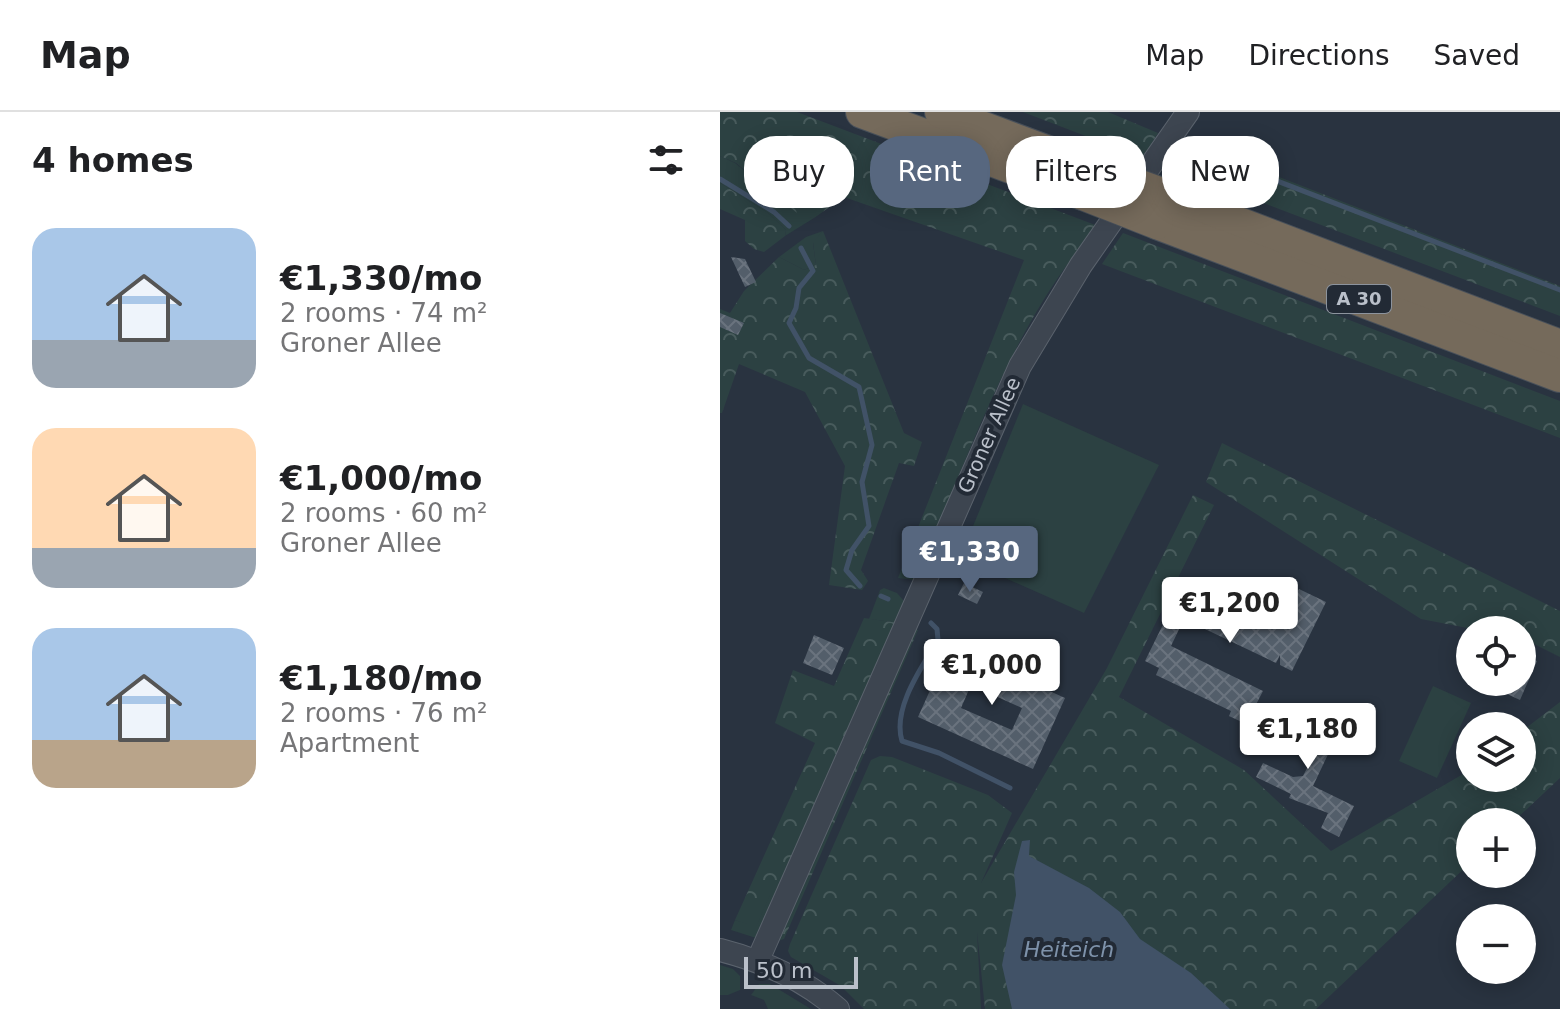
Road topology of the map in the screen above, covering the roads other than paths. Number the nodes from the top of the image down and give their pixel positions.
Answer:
1 (862, 112) edge
2 (941, 112) edge
3 (1188, 112) edge
4 (1006, 143) edge
5 (1006, 157) edge
6 (1146, 204) edge
7 (1165, 211) junction
8 (1560, 346) edge
9 (1560, 376) edge
10 (720, 950) edge
11 (758, 960) junction
12 (838, 1009) edge

1 - 5 highway, A 30
2 - 4 highway, A 30
3 - 11 street, Groner Allee
6 - 7 highway, A 30, bridge
7 - 8 highway, A 30
7 - 9 highway, A 30
10 - 11 street
11 - 12 street

